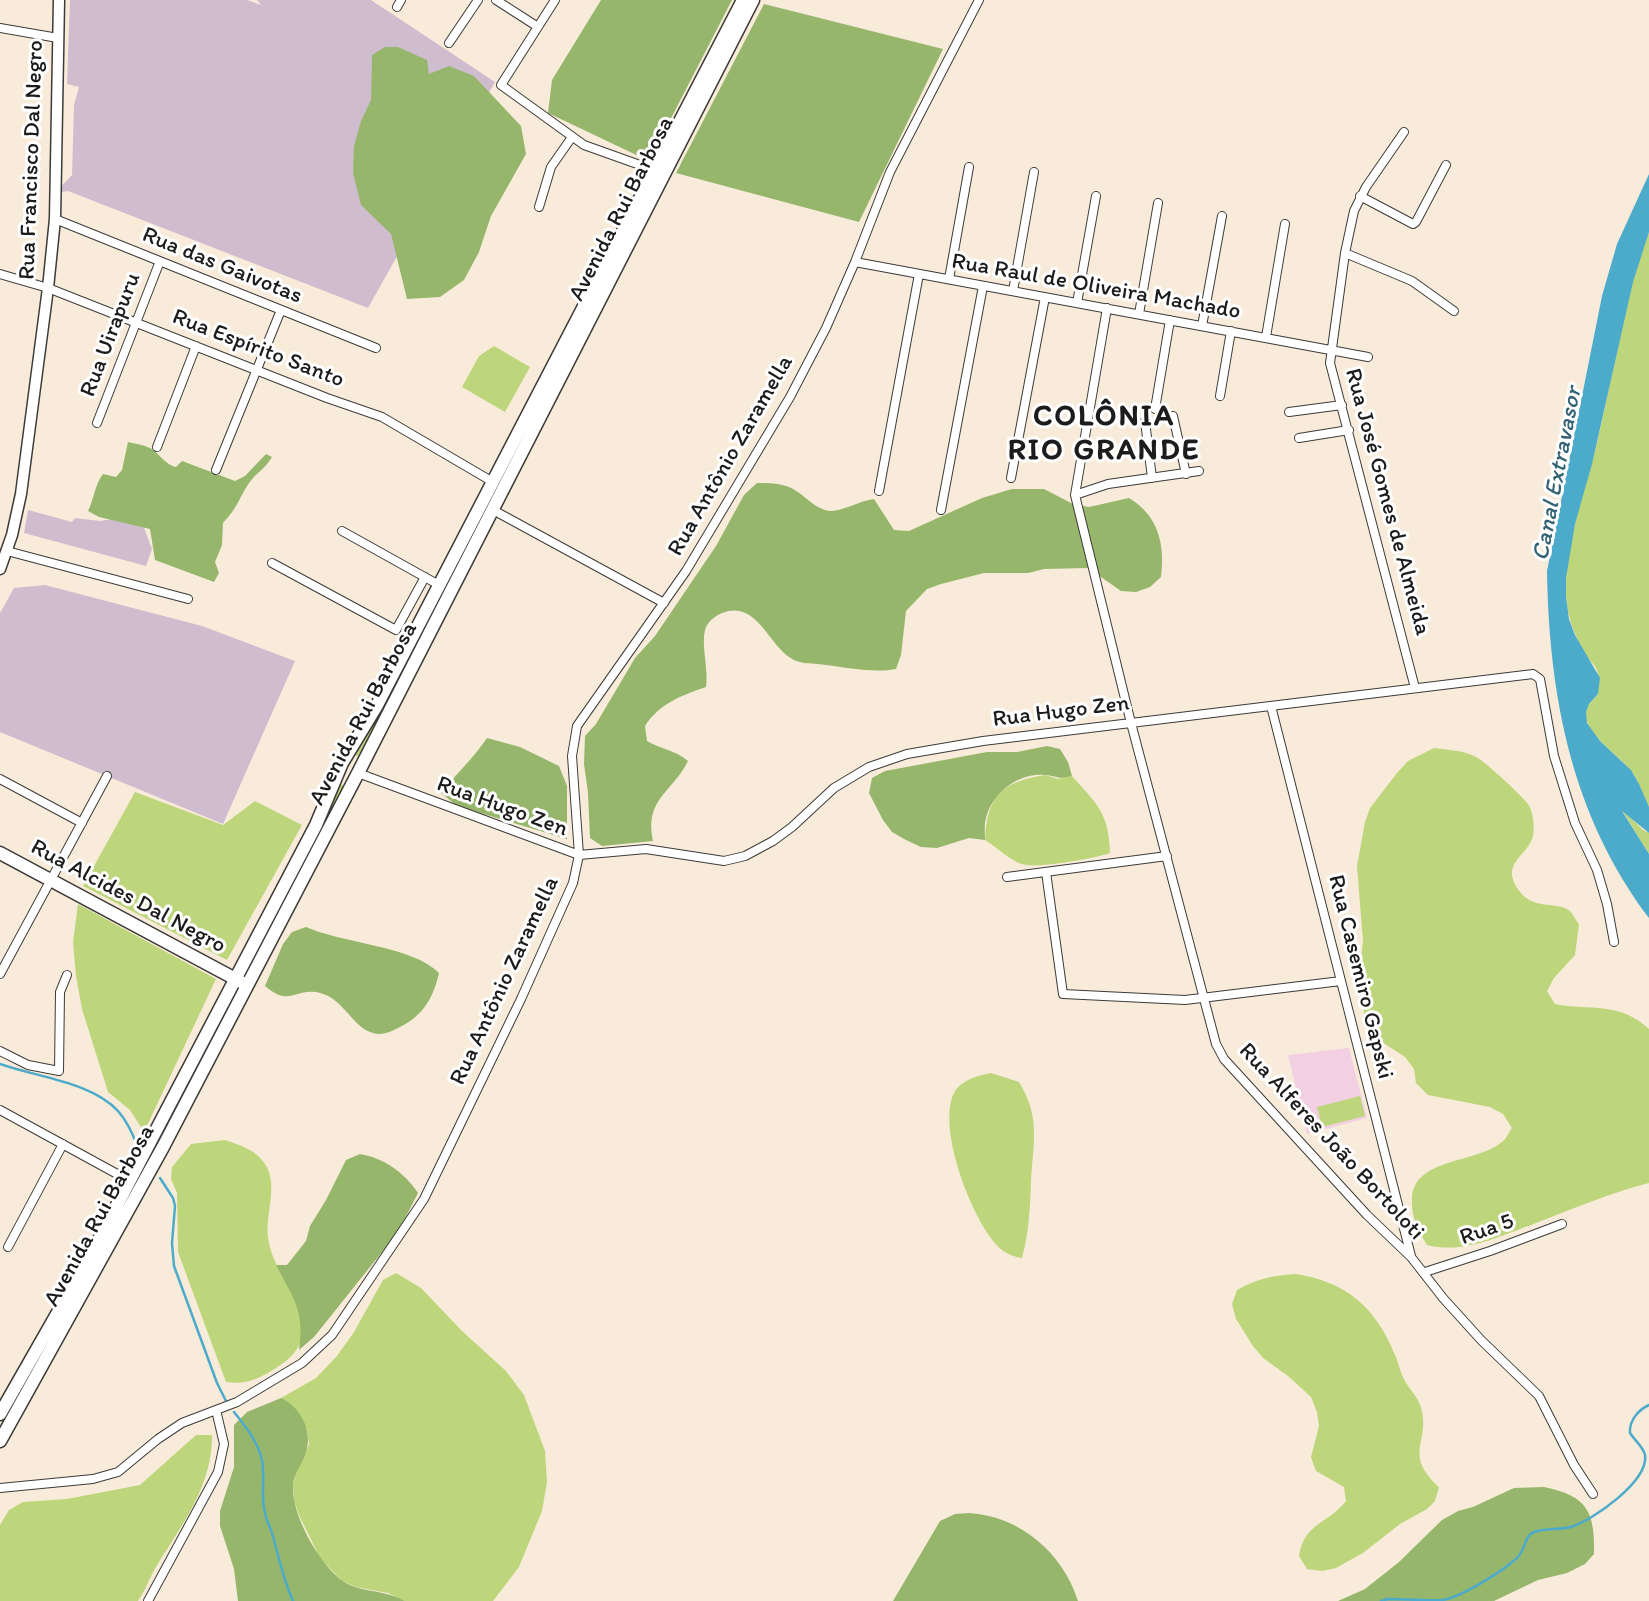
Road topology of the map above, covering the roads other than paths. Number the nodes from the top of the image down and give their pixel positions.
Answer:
1 (59, 0) edge
2 (478, 0) edge
3 (496, 0) edge
4 (555, 0) edge
5 (743, 0) edge
6 (753, 0) edge
7 (979, 0) edge
8 (538, 27) junction
9 (0, 28) edge
10 (58, 38) junction
11 (449, 43) dead end
12 (1404, 132) dead end
13 (572, 137) junction
14 (1447, 165) dead end
15 (969, 167) dead end
16 (654, 170) junction
17 (1034, 172) dead end
18 (1096, 196) dead end
19 (1360, 196) junction
20 (1158, 203) dead end
21 (539, 207) dead end
22 (1222, 216) dead end
23 (55, 219) junction
24 (1286, 224) dead end
25 (1345, 253) junction
26 (160, 261) junction
27 (855, 262) junction
28 (0, 274) edge
29 (919, 274) junction
30 (949, 279) junction
31 (983, 286) junction
32 (48, 288) junction
33 (1013, 291) junction
34 (1045, 297) junction
35 (1077, 303) junction
36 (1107, 308) junction
37 (281, 310) junction
38 (1454, 311) dead end
39 (1139, 314) junction
40 (1170, 320) junction
41 (136, 322) junction
42 (1202, 326) junction
43 (1231, 331) junction
44 (1266, 337) junction
45 (196, 346) junction
46 (376, 348) dead end
47 (1331, 349) junction
48 (1368, 357) dead end
49 (256, 370) junction
50 (1220, 396) dead end
51 (1342, 405) junction
52 (1155, 408) dead end
53 (1289, 412) dead end
54 (1173, 415) dead end
55 (1144, 421) dead end
56 (97, 423) dead end
57 (1349, 430) junction
58 (1299, 438) dead end
59 (156, 447) dead end
60 (216, 470) dead end
61 (1199, 471) dead end
62 (1186, 474) junction
63 (1012, 478) dead end
64 (1152, 478) junction
65 (493, 482) junction
66 (879, 491) dead end
67 (1075, 495) junction
68 (492, 510) junction
69 (941, 510) dead end
70 (342, 531) dead end
71 (7, 551) junction
72 (272, 563) dead end
73 (0, 569) edge
74 (425, 577) junction
75 (439, 585) junction
76 (188, 599) dead end
77 (664, 603) junction
78 (1415, 688) junction
79 (1271, 706) junction
80 (1131, 723) junction
81 (341, 765) junction
82 (357, 775) junction
83 (107, 776) dead end
84 (0, 779) edge
85 (82, 824) junction
86 (0, 853) edge
87 (579, 855) junction
88 (1167, 856) junction
89 (1046, 872) junction
90 (1007, 877) dead end
91 (51, 880) junction
92 (1614, 942) dead end
93 (0, 974) edge
94 (67, 975) dead end
95 (1341, 981) junction
96 (241, 982) junction
97 (1204, 998) junction
98 (0, 1051) edge
99 (0, 1111) edge
100 (63, 1144) junction
101 (143, 1170) junction
102 (130, 1181) junction
103 (1562, 1224) dead end
104 (8, 1247) dead end
105 (1411, 1257) junction
106 (1424, 1272) junction
107 (216, 1410) junction
108 (0, 1414) edge
109 (0, 1441) edge
110 (0, 1488) edge
111 (1593, 1494) dead end
112 (148, 1601) edge

1 - 10 street, Rua Francisco Dal Negro
2 - 11 street
3 - 8 street
4 - 8 street
5 - 16 main road, Avenida Rui Barbosa
6 - 68 main road, Avenida Rui Barbosa
7 - 27 street, Rua Antônio Zaramella
8 - 13 street
9 - 10 street
10 - 23 street, Rua Francisco Dal Negro
12 - 19 street, Rua José Gomes de Almeida
13 - 16 street
13 - 21 street
14 - 19 street
15 - 30 street
16 - 65 main road, Avenida Rui Barbosa
17 - 33 street
18 - 35 street
19 - 25 street, Rua José Gomes de Almeida
20 - 39 street
22 - 42 street
23 - 26 street, Rua das Gaivotas
23 - 32 street, Rua Francisco Dal Negro
24 - 44 street
25 - 38 street
25 - 47 street, Rua José Gomes de Almeida
26 - 37 street, Rua das Gaivotas
26 - 41 street, Rua Uirapuru
27 - 29 street, Rua Raul de Oliveira Machado
27 - 77 street, Rua Antônio Zaramella
28 - 32 street, Rua Espírito Santo
29 - 30 street, Rua Raul de Oliveira Machado
29 - 66 street
30 - 31 street, Rua Raul de Oliveira Machado
31 - 33 street, Rua Raul de Oliveira Machado
31 - 69 street
32 - 41 street, Rua Espírito Santo
32 - 71 street, Rua Francisco Dal Negro
33 - 34 street, Rua Raul de Oliveira Machado
34 - 35 street, Rua Raul de Oliveira Machado
34 - 63 street
35 - 36 street, Rua Raul de Oliveira Machado
36 - 39 street, Rua Raul de Oliveira Machado
36 - 67 street
37 - 46 street, Rua das Gaivotas
37 - 49 street
39 - 40 street, Rua Raul de Oliveira Machado
40 - 42 street, Rua Raul de Oliveira Machado
40 - 52 street
41 - 45 street, Rua Espírito Santo
41 - 56 street, Rua Uirapuru
42 - 43 street, Rua Raul de Oliveira Machado
43 - 44 street, Rua Raul de Oliveira Machado
43 - 50 street
44 - 47 street, Rua Raul de Oliveira Machado
45 - 49 street, Rua Espírito Santo
45 - 59 street
47 - 48 street, Rua Raul de Oliveira Machado
47 - 51 street, Rua José Gomes de Almeida
49 - 60 street
49 - 65 street, Rua Espírito Santo
51 - 53 street
51 - 57 street, Rua José Gomes de Almeida
54 - 62 street
55 - 64 street
57 - 58 street
57 - 78 street, Rua José Gomes de Almeida
61 - 62 street
62 - 64 street
64 - 67 street
65 - 75 main road, Avenida Rui Barbosa
67 - 80 street, Rua Alferes João Bortoloti
68 - 77 street
68 - 82 main road, Avenida Rui Barbosa
70 - 74 street
71 - 73 street, Rua Francisco Dal Negro
71 - 76 street
72 - 74 street
74 - 75 street
75 - 81 main road, Avenida Rui Barbosa
77 - 87 street, Rua Antônio Zaramella
78 - 79 street, Rua Hugo Zen
78 - 92 street, Rua Hugo Zen
79 - 80 street, Rua Hugo Zen
79 - 95 street, Rua Casemiro Gapski
80 - 87 street, Rua Hugo Zen
80 - 88 street, Rua Alferes João Bortoloti
81 - 82 main road
81 - 96 main road, Avenida Rui Barbosa
82 - 87 street, Rua Hugo Zen
82 - 96 main road, Avenida Rui Barbosa
83 - 85 street
84 - 85 street
85 - 91 street
86 - 91 main road, Rua Alcides Dal Negro
87 - 107 street, Rua Antônio Zaramella
88 - 89 street
88 - 97 street, Rua Alferes João Bortoloti
89 - 90 street
89 - 97 street
91 - 93 street
91 - 96 main road, Rua Alcides Dal Negro
94 - 98 street
95 - 97 street
95 - 105 street, Rua Casemiro Gapski
96 - 101 main road, Avenida Rui Barbosa
97 - 105 street, Rua Alferes João Bortoloti
99 - 100 street
100 - 102 street
100 - 104 street
101 - 102 main road, Avenida Rui Barbosa
101 - 109 main road, Avenida Rui Barbosa
102 - 108 main road, Avenida Rui Barbosa
103 - 106 street, Rua 5
105 - 106 street, Rua Alferes João Bortoloti
106 - 111 street, Rua Alferes João Bortoloti
107 - 110 street, Rua Antônio Zaramella
107 - 112 street

